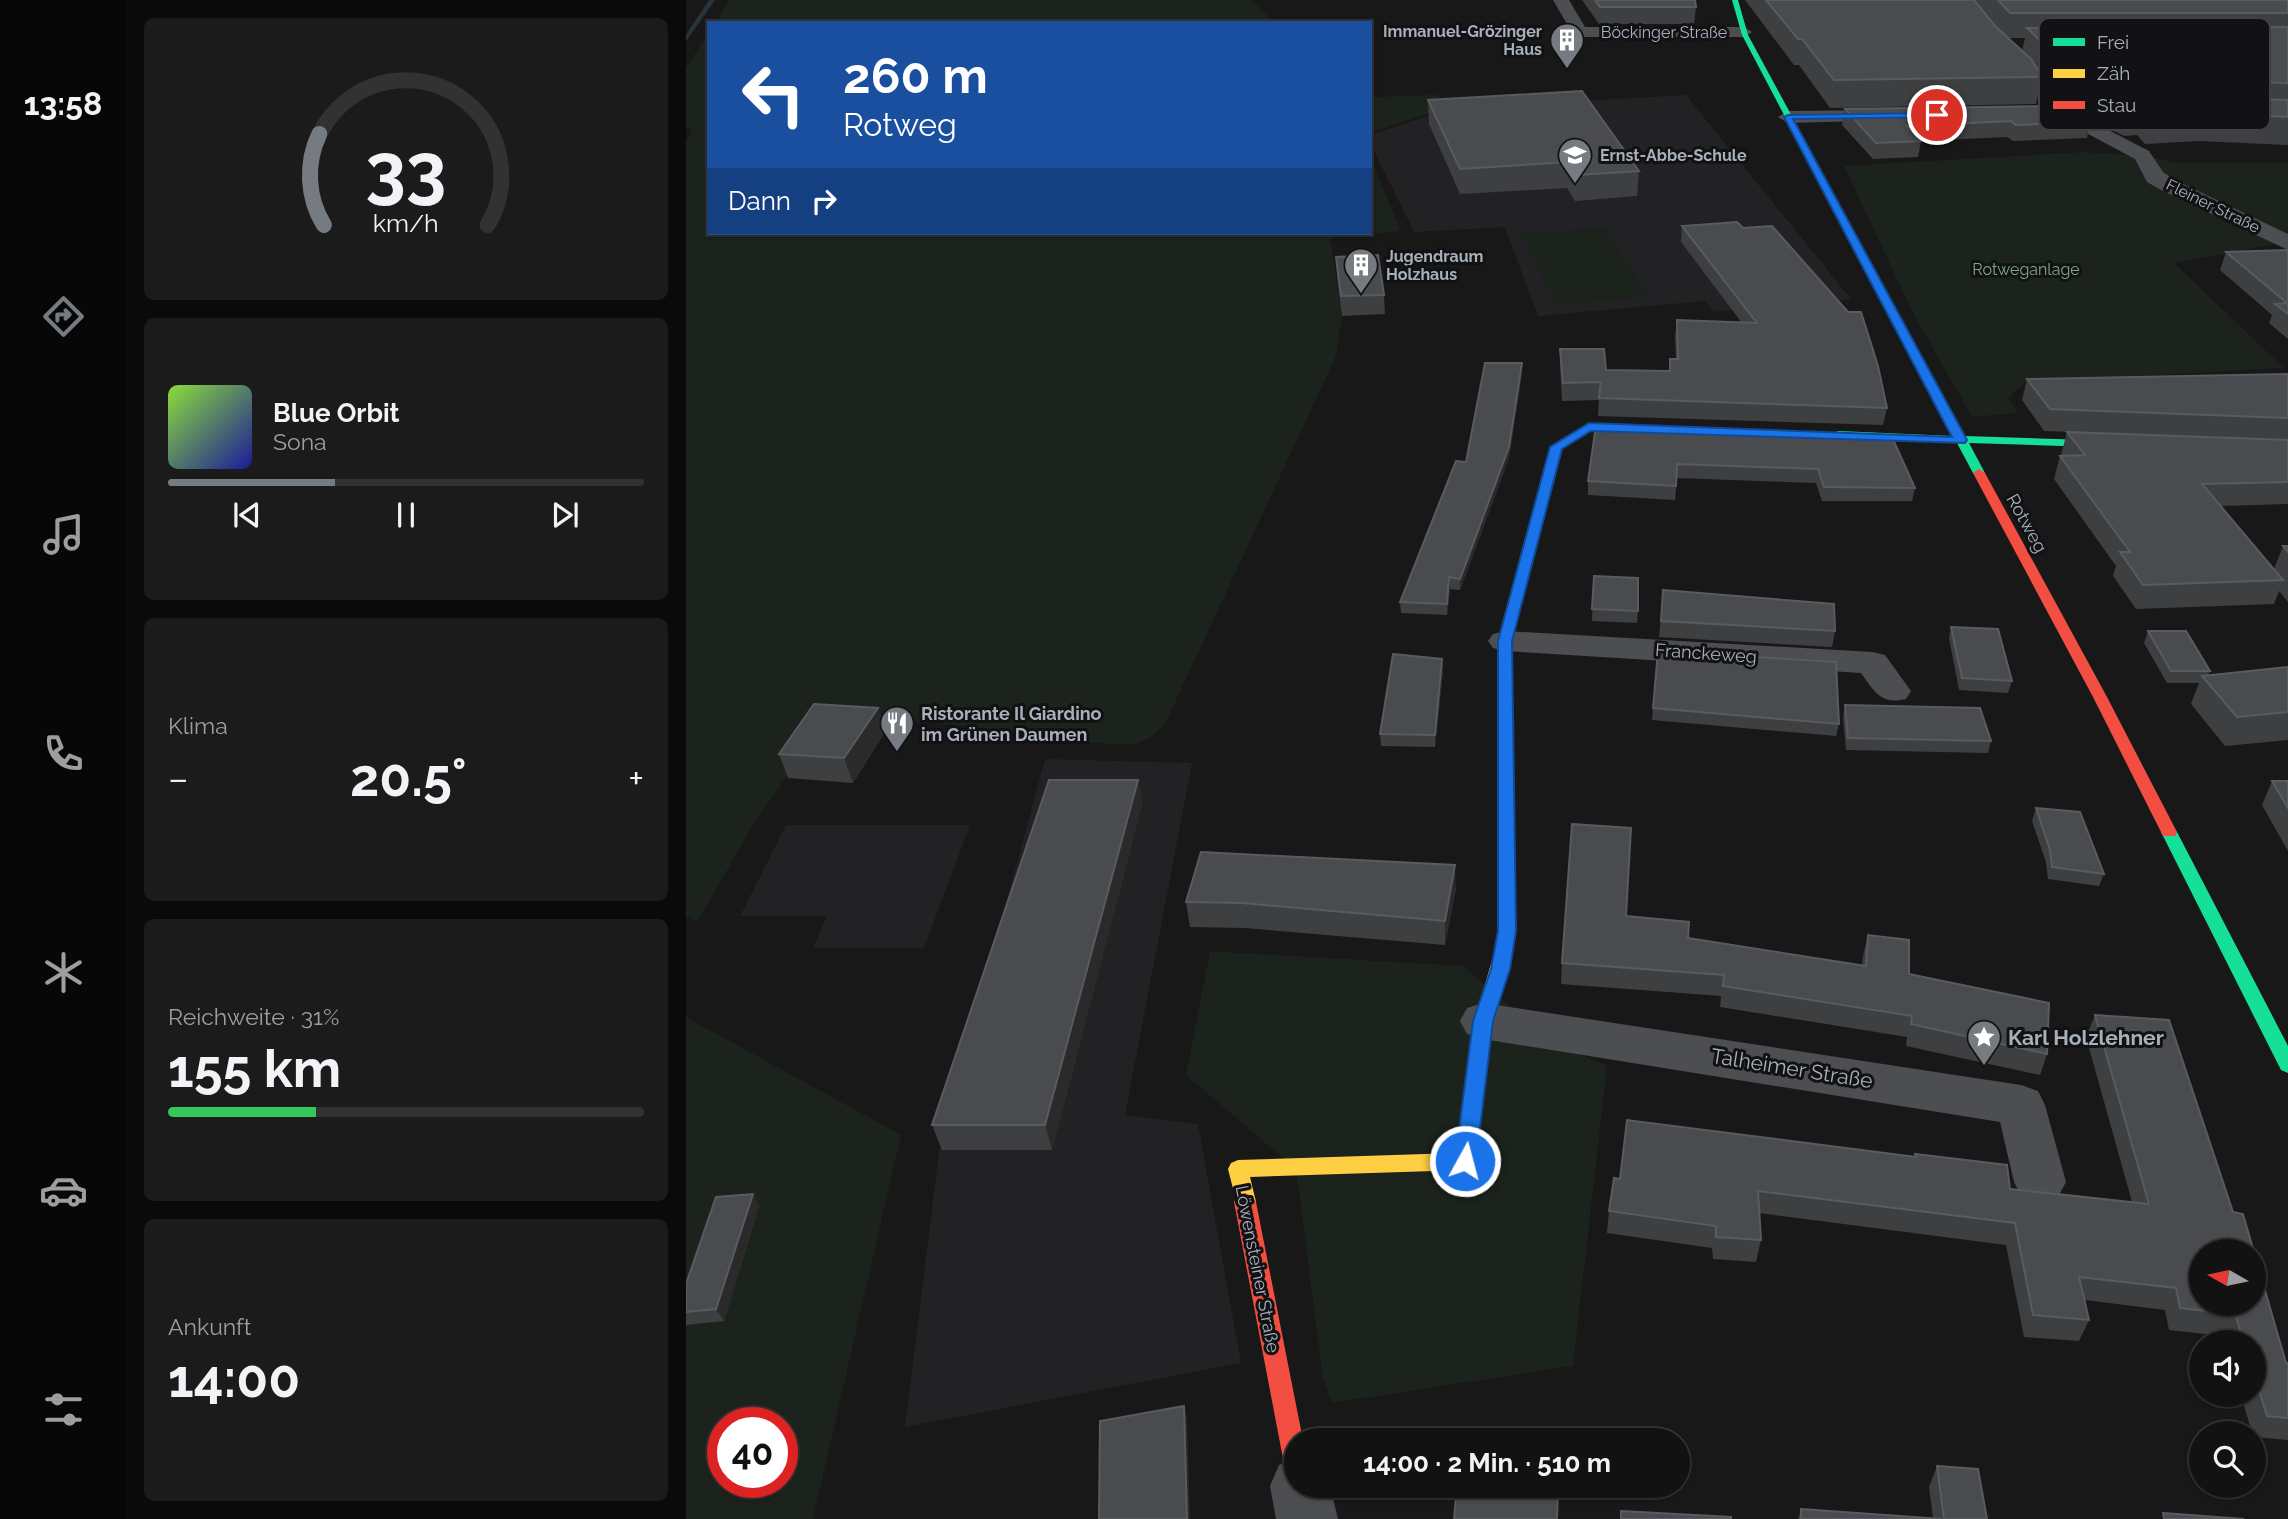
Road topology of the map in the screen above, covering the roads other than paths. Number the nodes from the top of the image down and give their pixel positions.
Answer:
1 (1560, 0) edge
2 (1735, 0) edge
3 (1745, 32) junction
4 (2039, 113) edge
5 (2002, 114) edge
6 (1910, 116) edge
7 (1788, 117) junction
8 (2092, 130) edge
9 (2288, 243) edge
10 (1668, 429) edge
11 (1824, 434) edge
12 (1961, 440) junction
13 (2128, 445) edge
14 (1505, 641) junction
15 (1893, 691) dead end
16 (1483, 1021) junction
17 (2288, 1065) edge
18 (2040, 1182) dead end
19 (1289, 1428) edge
20 (1303, 1498) edge
21 (1307, 1519) edge

1 - 3 street, Böckinger Straße
2 - 3 main road, Rotweg
3 - 7 main road, Rotweg
4 - 5 street
6 - 7 street
7 - 12 main road, Rotweg
8 - 9 street, Fleiner Straße
10 - 14 main road, Löwensteiner Straße
11 - 12 main road
12 - 13 main road
12 - 17 main road, Rotweg
14 - 15 street, Franckeweg
14 - 16 main road, Löwensteiner Straße
16 - 18 street, Talheimer Straße
16 - 19 main road, Löwensteiner Straße
20 - 21 street

